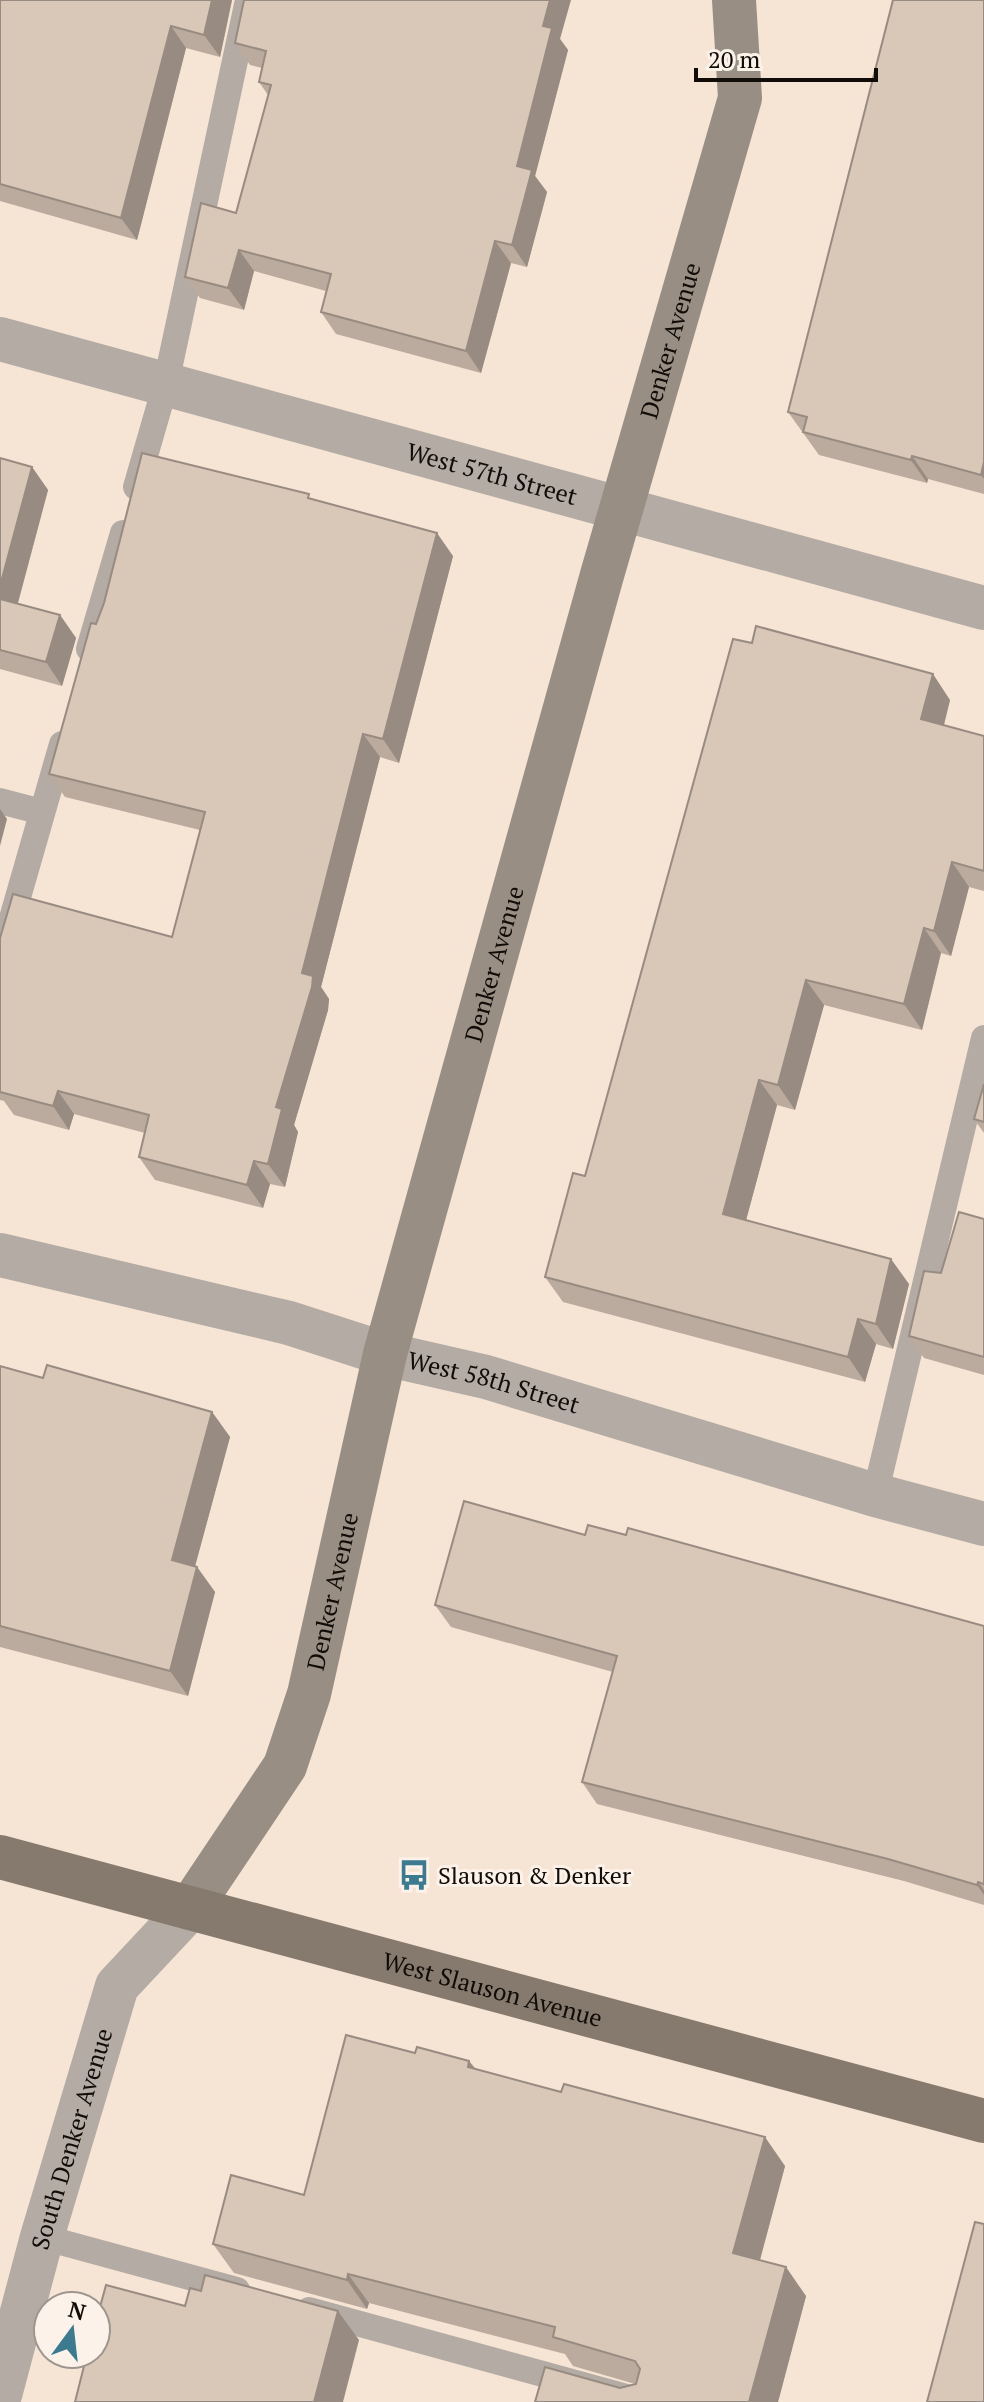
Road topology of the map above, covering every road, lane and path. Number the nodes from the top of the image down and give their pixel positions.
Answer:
1 (248, 0) edge
2 (734, 0) edge
3 (0, 339) edge
4 (166, 383) junction
5 (623, 508) junction
6 (984, 608) edge
7 (82, 674) edge
8 (68, 720) edge
9 (0, 801) edge
10 (42, 812) junction
11 (0, 960) edge
12 (983, 1045) edge
13 (0, 1255) edge
14 (385, 1354) junction
15 (875, 1495) junction
16 (984, 1524) edge
17 (0, 1857) edge
18 (190, 1908) junction
19 (984, 2121) edge
20 (42, 2237) junction
21 (0, 2395) edge
22 (645, 2402) edge

1 - 4 lane
2 - 5 street, Denker Avenue
3 - 4 street, West 57th Street
4 - 5 street, West 57th Street
4 - 7 lane
5 - 6 street, West 57th Street
5 - 14 street, Denker Avenue
8 - 10 lane
9 - 10 lane
10 - 11 lane
12 - 15 lane
13 - 14 street, West 58th Street
14 - 15 street, West 58th Street
14 - 18 street, Denker Avenue
15 - 16 street, West 58th Street
17 - 18 main road, West Slauson Avenue
18 - 19 main road, West Slauson Avenue
18 - 20 street, South Denker Avenue
20 - 21 street, South Denker Avenue
20 - 22 lane

